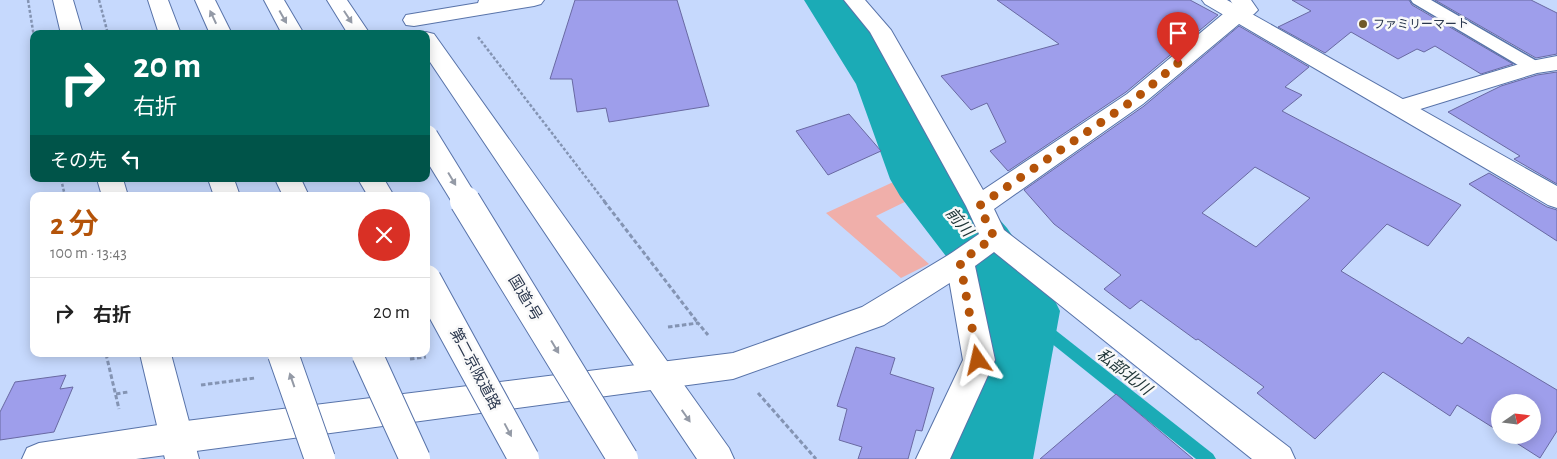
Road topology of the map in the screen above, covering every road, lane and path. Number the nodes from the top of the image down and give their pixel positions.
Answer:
1 (28, 0) edge
2 (63, 0) edge
3 (99, 0) edge
4 (158, 0) edge
5 (205, 0) edge
6 (274, 0) edge
7 (337, 0) edge
8 (402, 0) edge
9 (534, 0) edge
10 (854, 0) edge
11 (1212, 0) edge
12 (1419, 0) edge
13 (488, 4) edge
14 (1238, 7) edge
15 (459, 12) junction
16 (33, 30) edge
17 (71, 30) edge
18 (107, 30) edge
19 (169, 30) edge
20 (219, 30) edge
21 (291, 30) edge
22 (356, 30) edge
23 (420, 30) edge
24 (423, 30) edge
25 (430, 44) edge
26 (1557, 63) edge
27 (1534, 67) junction
28 (1401, 107) junction
29 (430, 144) edge
30 (1557, 198) edge
31 (979, 206) junction
32 (994, 237) junction
33 (960, 262) junction
34 (430, 287) edge
35 (698, 324) dead end
36 (107, 357) edge
37 (157, 357) edge
38 (284, 357) edge
39 (368, 357) edge
40 (659, 376) junction
41 (116, 394) dead end
42 (180, 448) edge
43 (39, 459) edge
44 (320, 459) edge
45 (415, 459) edge
46 (524, 459) edge
47 (623, 459) edge
48 (717, 459) edge
49 (933, 459) edge
50 (1278, 459) edge

1 - 16 path
2 - 17 main road
3 - 18 path
4 - 19 main road
20 -> 5 main road
6 -> 21 main road
7 -> 22 main road
8 - 23 main road
9 - 13 main road
10 - 31 main road
11 - 14 main road
12 - 27 lane
13 - 15 main road
14 - 28 main road
14 - 31 main road
15 - 24 main road
15 - 35 path
25 - 40 main road
26 - 27 main road
27 - 28 main road
28 - 30 main road
29 -> 47 main road, 国道1号, bridge
31 - 32 main road
32 - 33 main road
32 - 50 main road
33 - 40 main road
33 - 49 main road
34 -> 46 main road, 第二京阪道路, bridge
36 - 41 path
37 - 42 main road
44 -> 38 main road, bridge
39 - 45 main road, bridge
40 - 42 main road
40 -> 48 main road
42 - 43 main road

